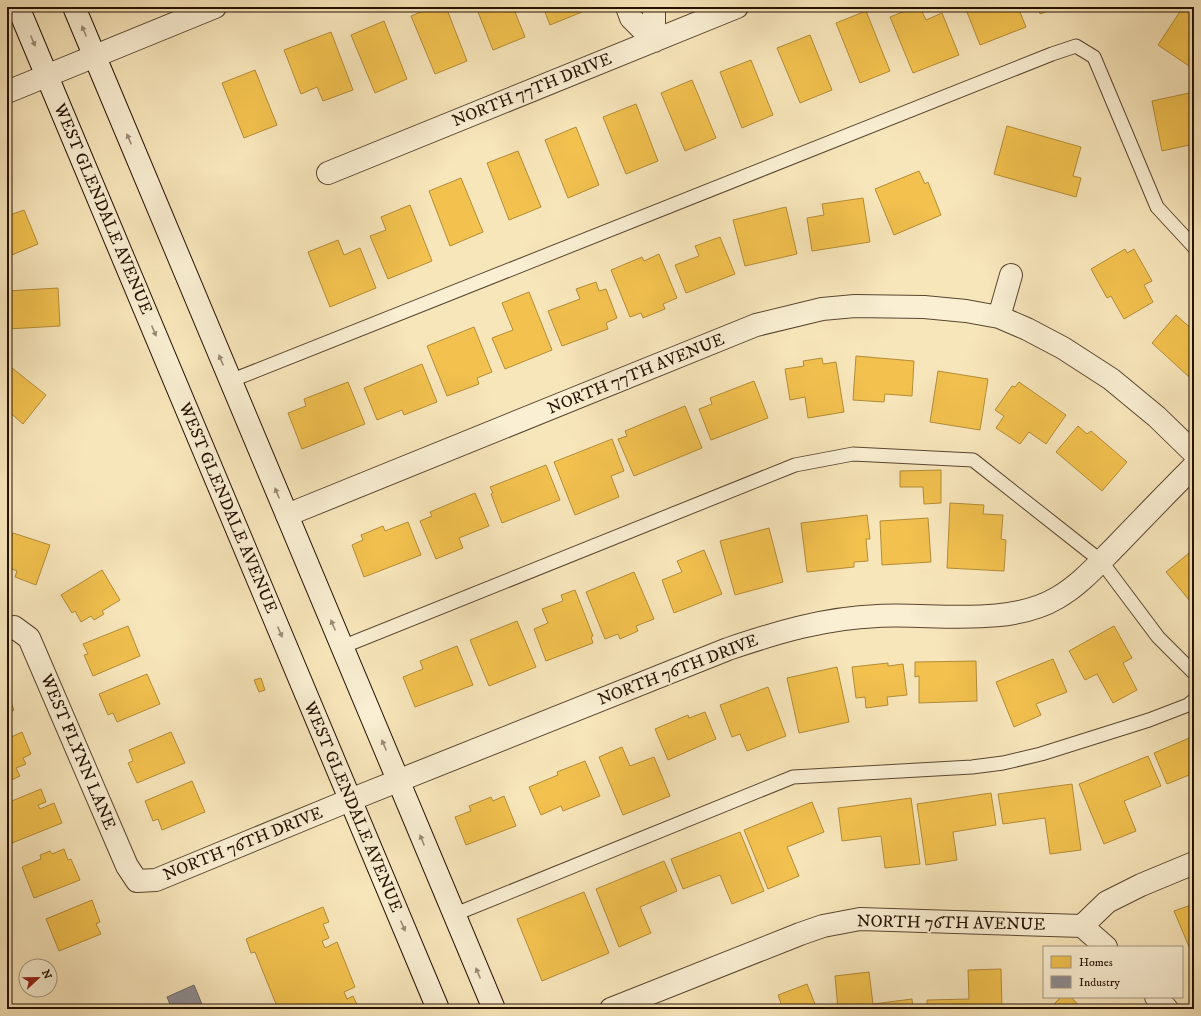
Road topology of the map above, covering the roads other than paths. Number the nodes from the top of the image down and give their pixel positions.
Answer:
1 (18, 7) edge
2 (74, 7) edge
3 (215, 7) edge
4 (627, 7) edge
5 (652, 7) edge
6 (737, 7) edge
7 (654, 41) junction
8 (94, 56) junction
9 (47, 75) junction
10 (7, 92) edge
11 (328, 173) dead end
12 (1194, 247) edge
13 (1011, 275) dead end
14 (999, 317) junction
15 (230, 381) junction
16 (1194, 453) edge
17 (1194, 466) edge
18 (287, 515) junction
19 (1101, 561) junction
20 (11, 628) edge
21 (342, 647) junction
22 (1194, 673) edge
23 (1194, 700) edge
24 (399, 781) junction
25 (350, 800) junction
26 (1194, 863) edge
27 (137, 881) joint
28 (453, 915) junction
29 (1082, 926) junction
30 (1105, 946) edge
31 (1157, 998) edge
32 (438, 1009) edge
33 (494, 1009) edge
34 (611, 1009) edge
35 (1167, 1009) edge

1 -> 9 street, WEST GLENDALE AVENUE
8 -> 2 street
3 - 8 street
4 - 7 street
5 - 7 street
6 - 7 street, NORTH 77TH DRIVE
7 - 11 street, NORTH 77TH DRIVE
8 - 9 street
15 -> 8 street
9 - 10 street
9 -> 25 street, WEST GLENDALE AVENUE
12 - 15 lane
13 - 14 street
14 - 16 street, NORTH 77TH AVENUE
14 - 18 street, NORTH 77TH AVENUE
18 -> 15 street
17 - 19 street, NORTH 76TH DRIVE
21 -> 18 street
19 - 21 lane
19 - 22 lane
19 - 24 street, NORTH 76TH DRIVE
20 - 27 street, WEST FLYNN LANE
24 -> 21 street
23 - 28 lane
24 - 25 street, NORTH 76TH DRIVE
28 -> 24 street
25 - 27 street, NORTH 76TH DRIVE
25 -> 32 street, WEST GLENDALE AVENUE
26 - 29 street
33 -> 28 street
29 - 30 street
29 - 34 street, NORTH 76TH AVENUE
31 - 35 street

